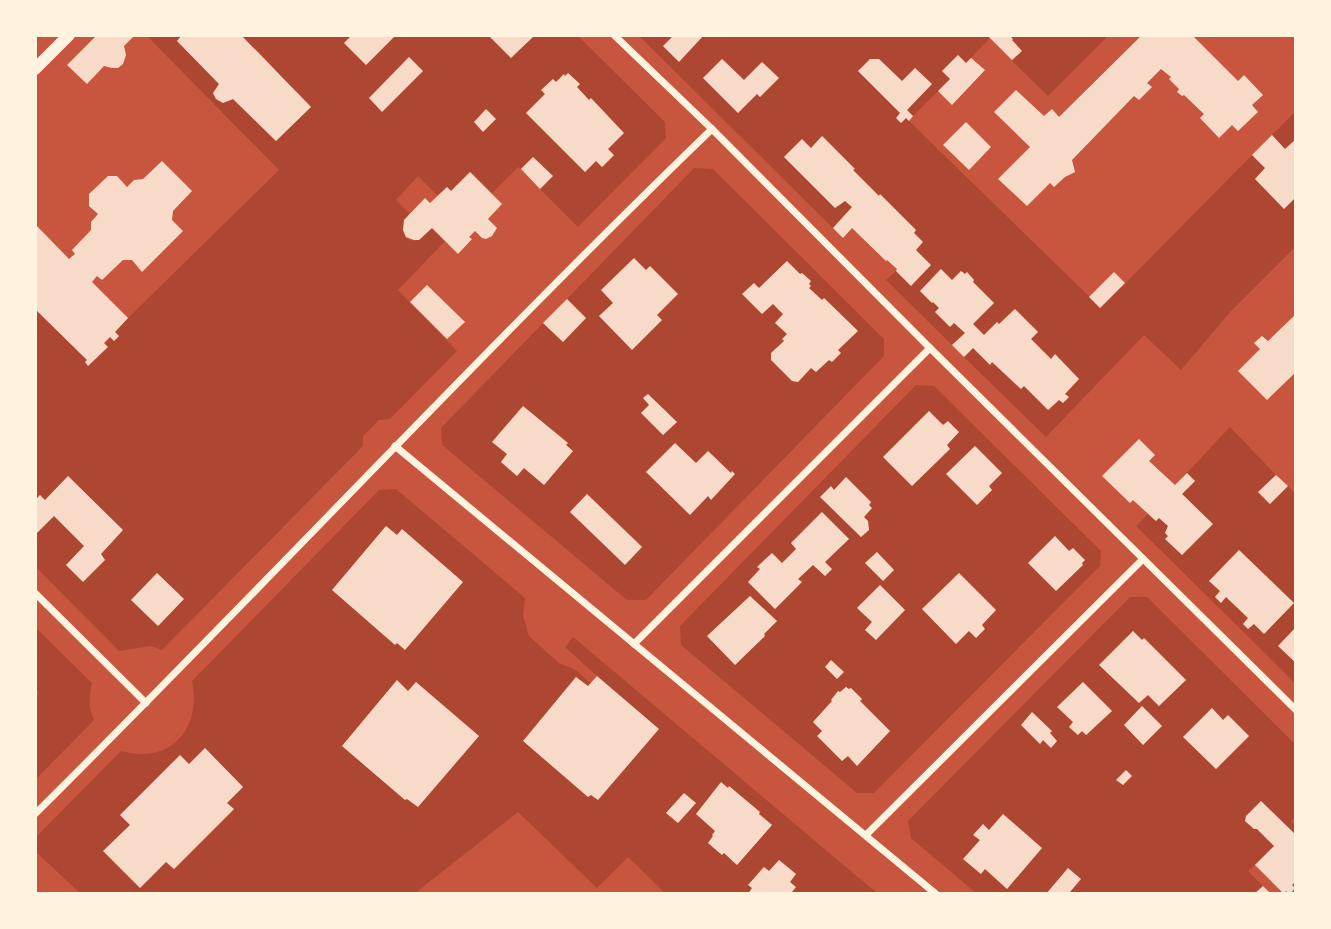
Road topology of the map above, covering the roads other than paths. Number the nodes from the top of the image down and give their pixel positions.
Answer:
1 (69, 35) edge
2 (614, 35) edge
3 (35, 69) edge
4 (712, 129) junction
5 (930, 348) junction
6 (396, 446) junction
7 (1143, 559) junction
8 (35, 593) edge
9 (634, 644) junction
10 (146, 703) junction
11 (1296, 710) edge
12 (35, 814) edge
13 (866, 835) junction
14 (936, 894) edge

1 - 3 street
2 - 4 street
4 - 5 street
4 - 6 street
5 - 7 street
5 - 9 street
6 - 9 street
6 - 10 street
7 - 11 street
7 - 13 street
8 - 10 street
9 - 13 street
10 - 12 street
13 - 14 street

